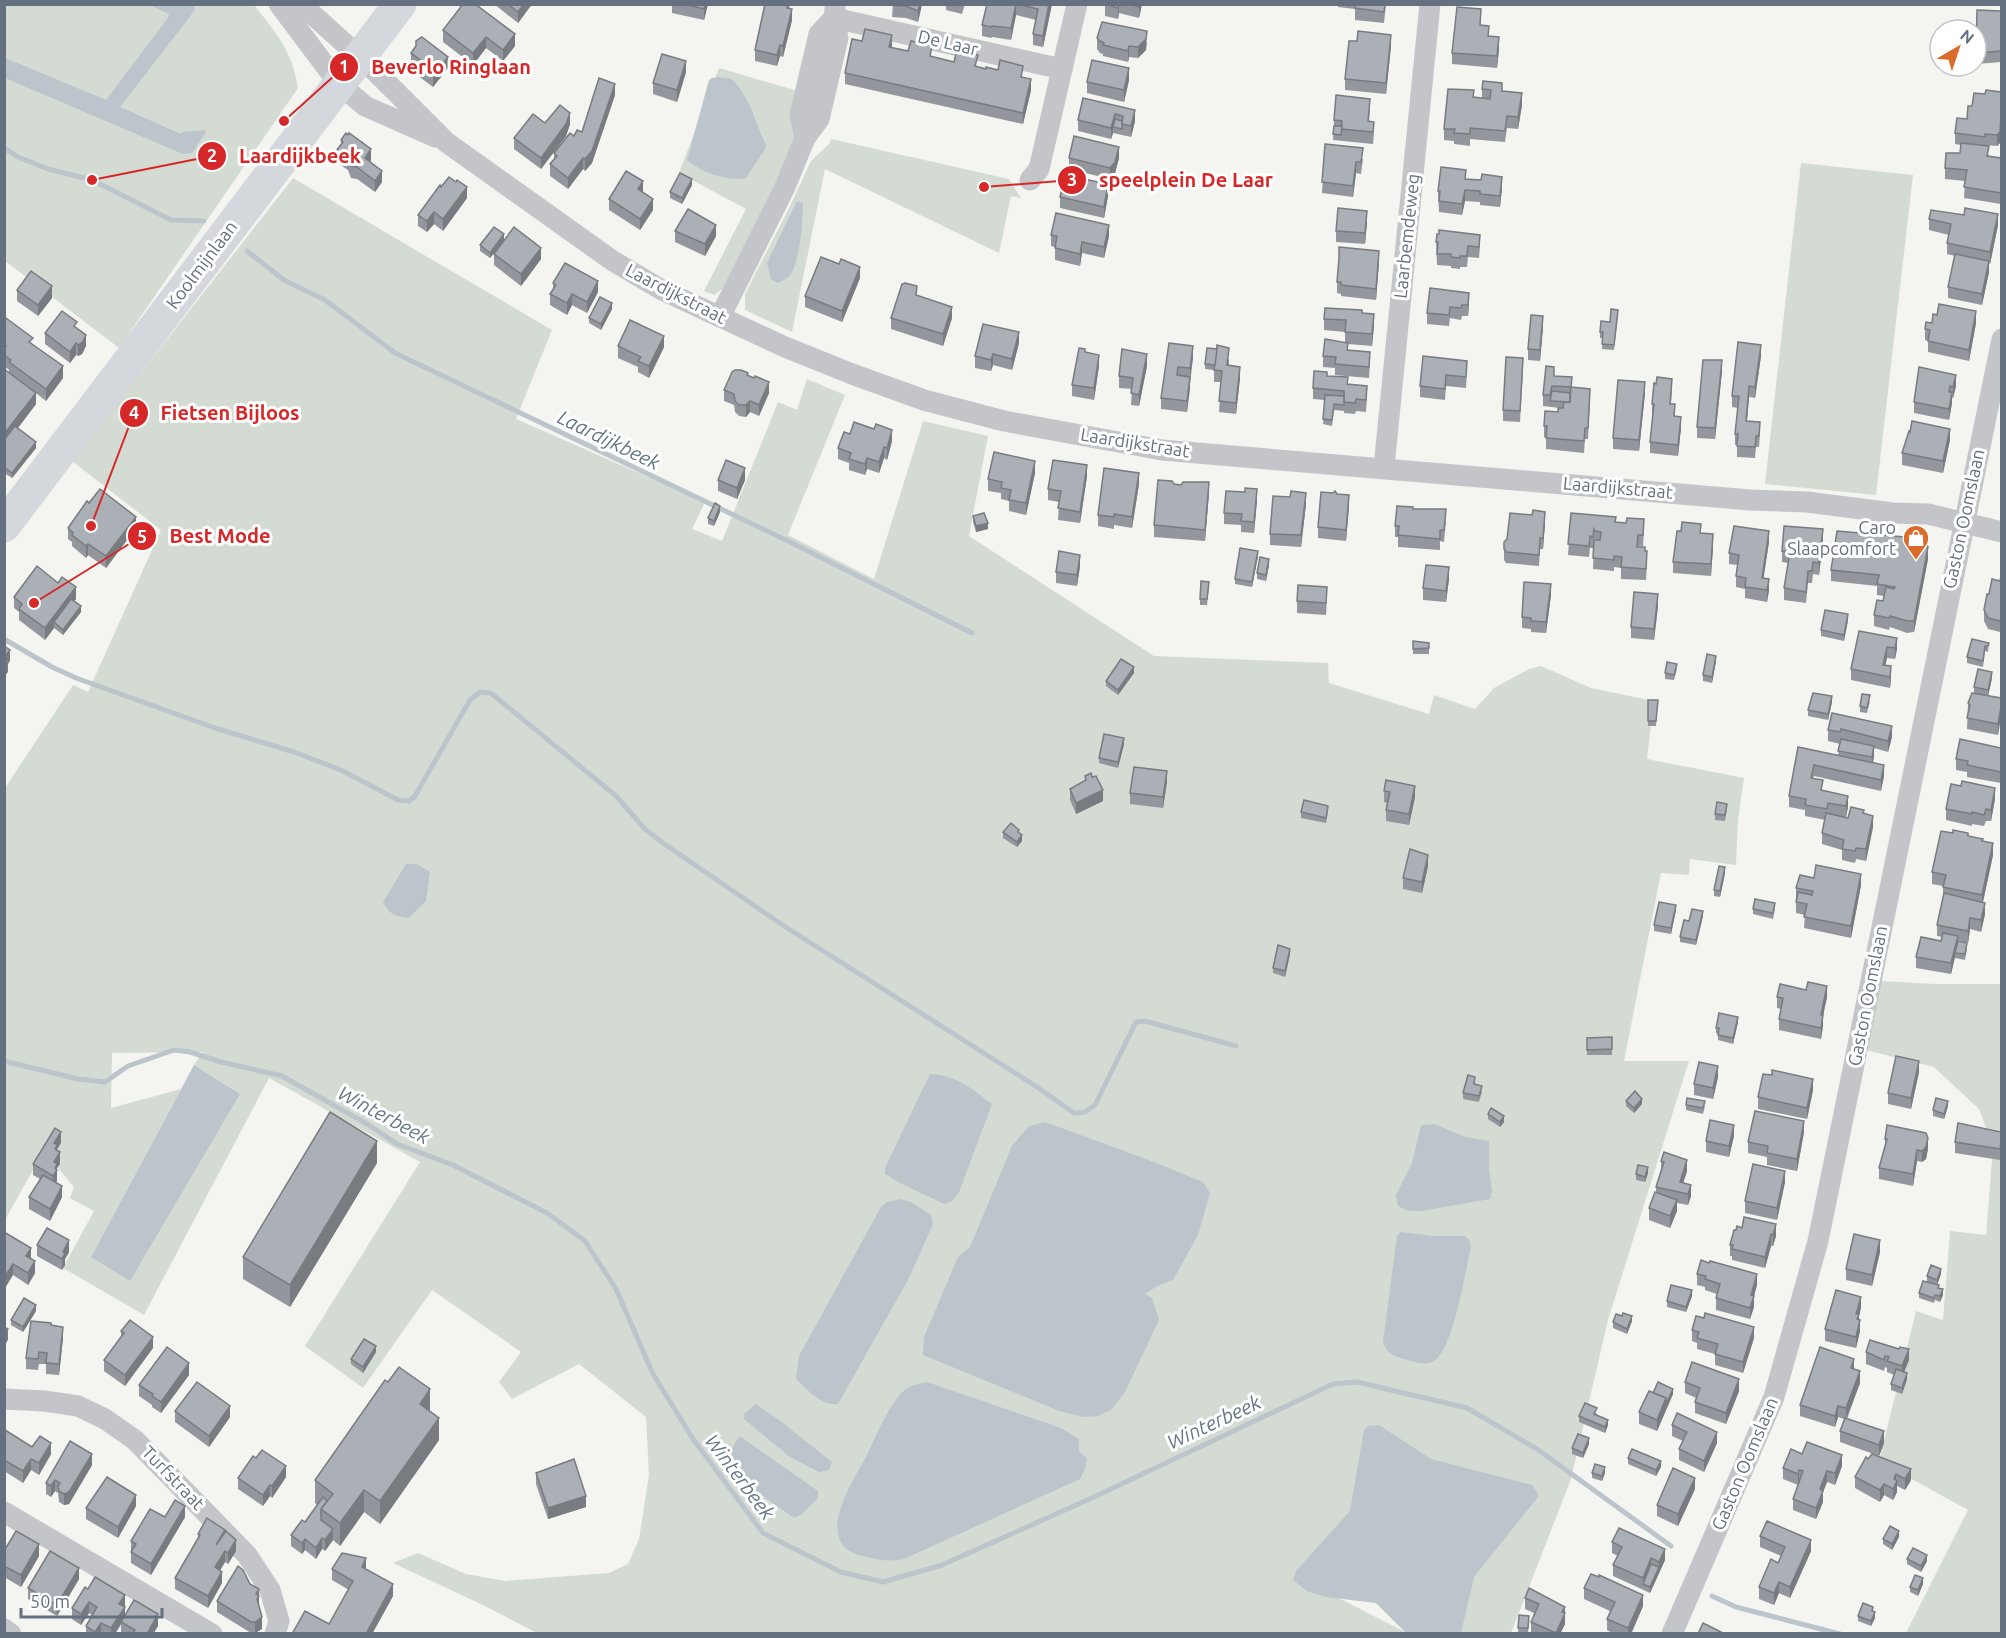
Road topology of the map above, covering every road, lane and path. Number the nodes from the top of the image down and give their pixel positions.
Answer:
1 (279, 4) edge
2 (301, 4) edge
3 (400, 4) edge
4 (1077, 4) edge
5 (1430, 4) edge
6 (835, 11) edge
7 (360, 57) junction
8 (1062, 69) junction
9 (339, 84) junction
10 (446, 142) junction
11 (1030, 180) dead end
12 (720, 317) junction
13 (2001, 339) edge
14 (1384, 467) junction
15 (4, 526) edge
16 (1963, 529) junction
17 (2001, 532) edge
18 (2001, 545) edge
19 (4, 1399) edge
20 (4, 1512) edge
21 (4, 1629) edge
22 (11, 1634) edge
23 (212, 1634) edge
24 (275, 1634) edge
25 (1672, 1634) edge

1 - 9 street, Laardijkstraat
2 - 7 street, Laardijkstraat
3 - 7 main road, Koolmijnlaan
4 - 8 street
5 - 14 street, Laarbemdeweg
6 - 8 street, De Laar
6 - 12 street, De Laar
7 - 9 main road, Koolmijnlaan
7 - 10 street, Laardijkstraat
8 - 11 street
9 - 10 street, Laardijkstraat
9 - 15 main road, Koolmijnlaan
10 - 12 street, Laardijkstraat
12 - 14 street, Laardijkstraat
13 - 16 street, Gaston Oomslaan
14 - 16 street, Laardijkstraat
16 - 17 street
16 - 18 street
16 - 25 street, Gaston Oomslaan
19 - 24 street, Turfstraat
20 - 23 street
21 - 22 street

